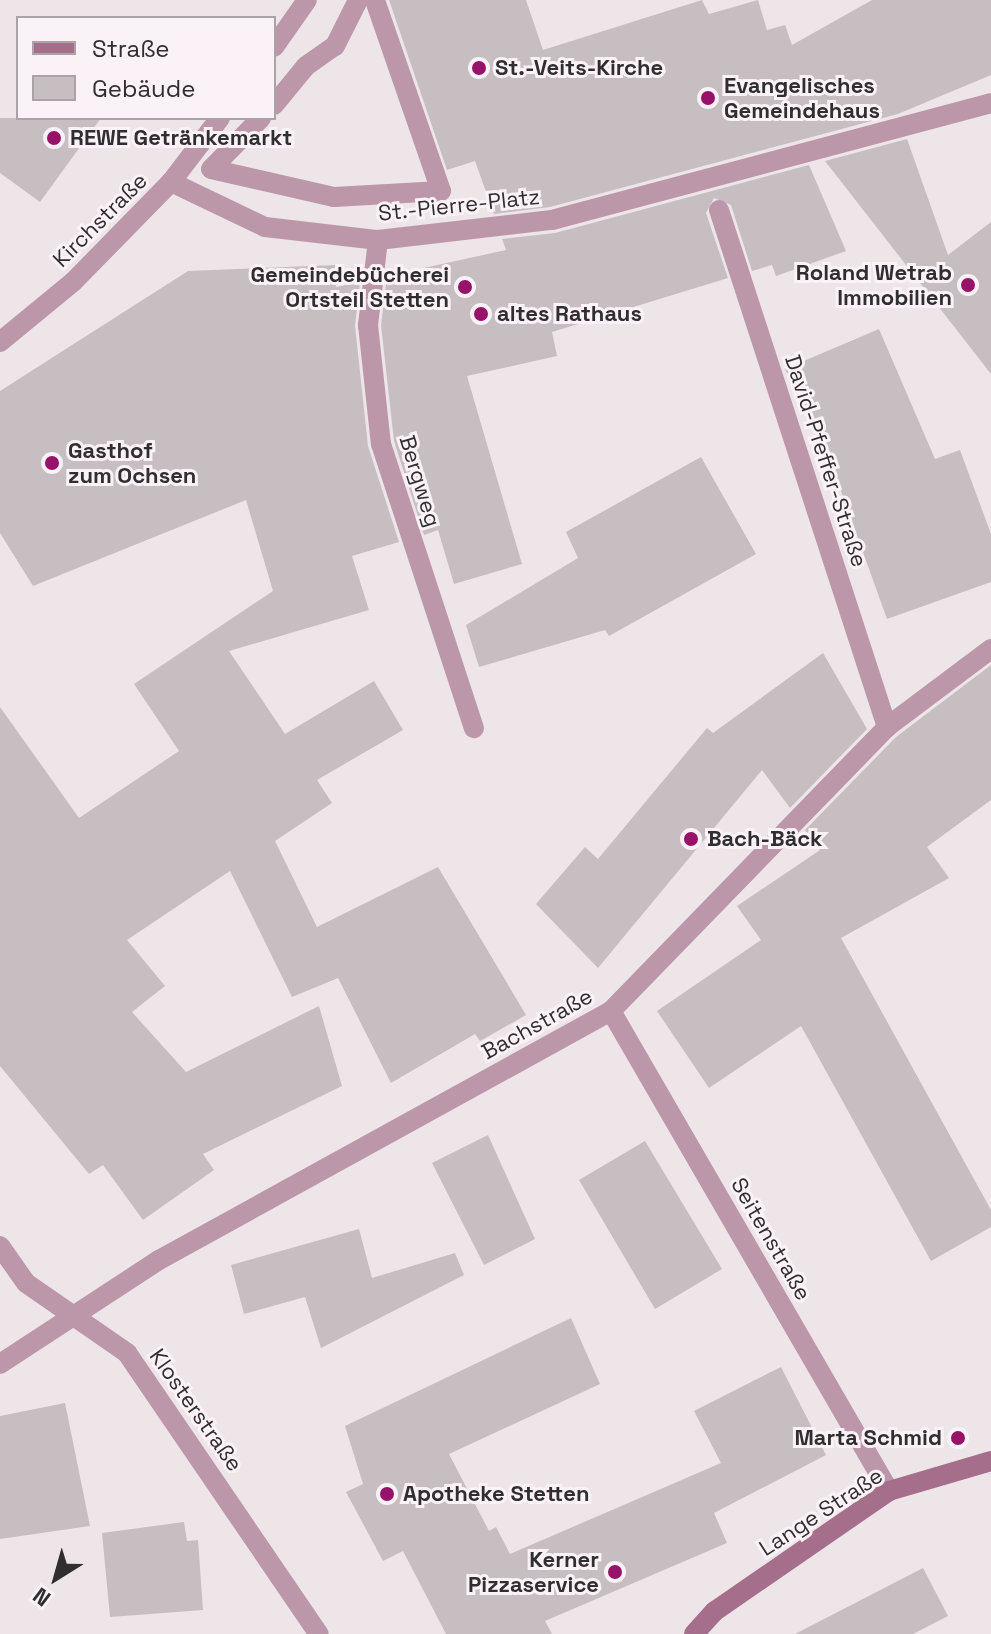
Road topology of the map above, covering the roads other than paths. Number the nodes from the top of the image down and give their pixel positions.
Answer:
1 (307, 0) edge
2 (358, 0) edge
3 (375, 0) edge
4 (276, 44) edge
5 (276, 103) edge
6 (991, 103) edge
7 (218, 120) edge
8 (259, 120) edge
9 (171, 182) junction
10 (719, 210) dead end
11 (378, 240) junction
12 (0, 342) edge
13 (991, 649) edge
14 (887, 727) junction
15 (474, 728) dead end
16 (611, 1011) junction
17 (0, 1246) edge
18 (71, 1314) junction
19 (0, 1364) edge
20 (991, 1461) edge
21 (889, 1491) junction
22 (319, 1634) edge
23 (694, 1634) edge

1 - 4 street
2 - 5 street
3 - 8 street, St.-Pierre-Platz
6 - 11 street, St.-Pierre-Platz
7 - 9 street, Kirchstraße
9 - 11 street, St.-Pierre-Platz
9 - 12 street, Kirchstraße
10 - 14 street, David-Pfeffer-Straße
11 - 15 street, Bergweg
13 - 14 street, Bachstraße
14 - 16 street, Bachstraße
16 - 18 street, Bachstraße
16 - 21 street, Seitenstraße
17 - 18 street, Klosterstraße
18 - 19 street, Bachstraße
18 - 22 street, Klosterstraße
20 - 21 main road, Lange Straße
21 - 23 main road, Lange Straße

